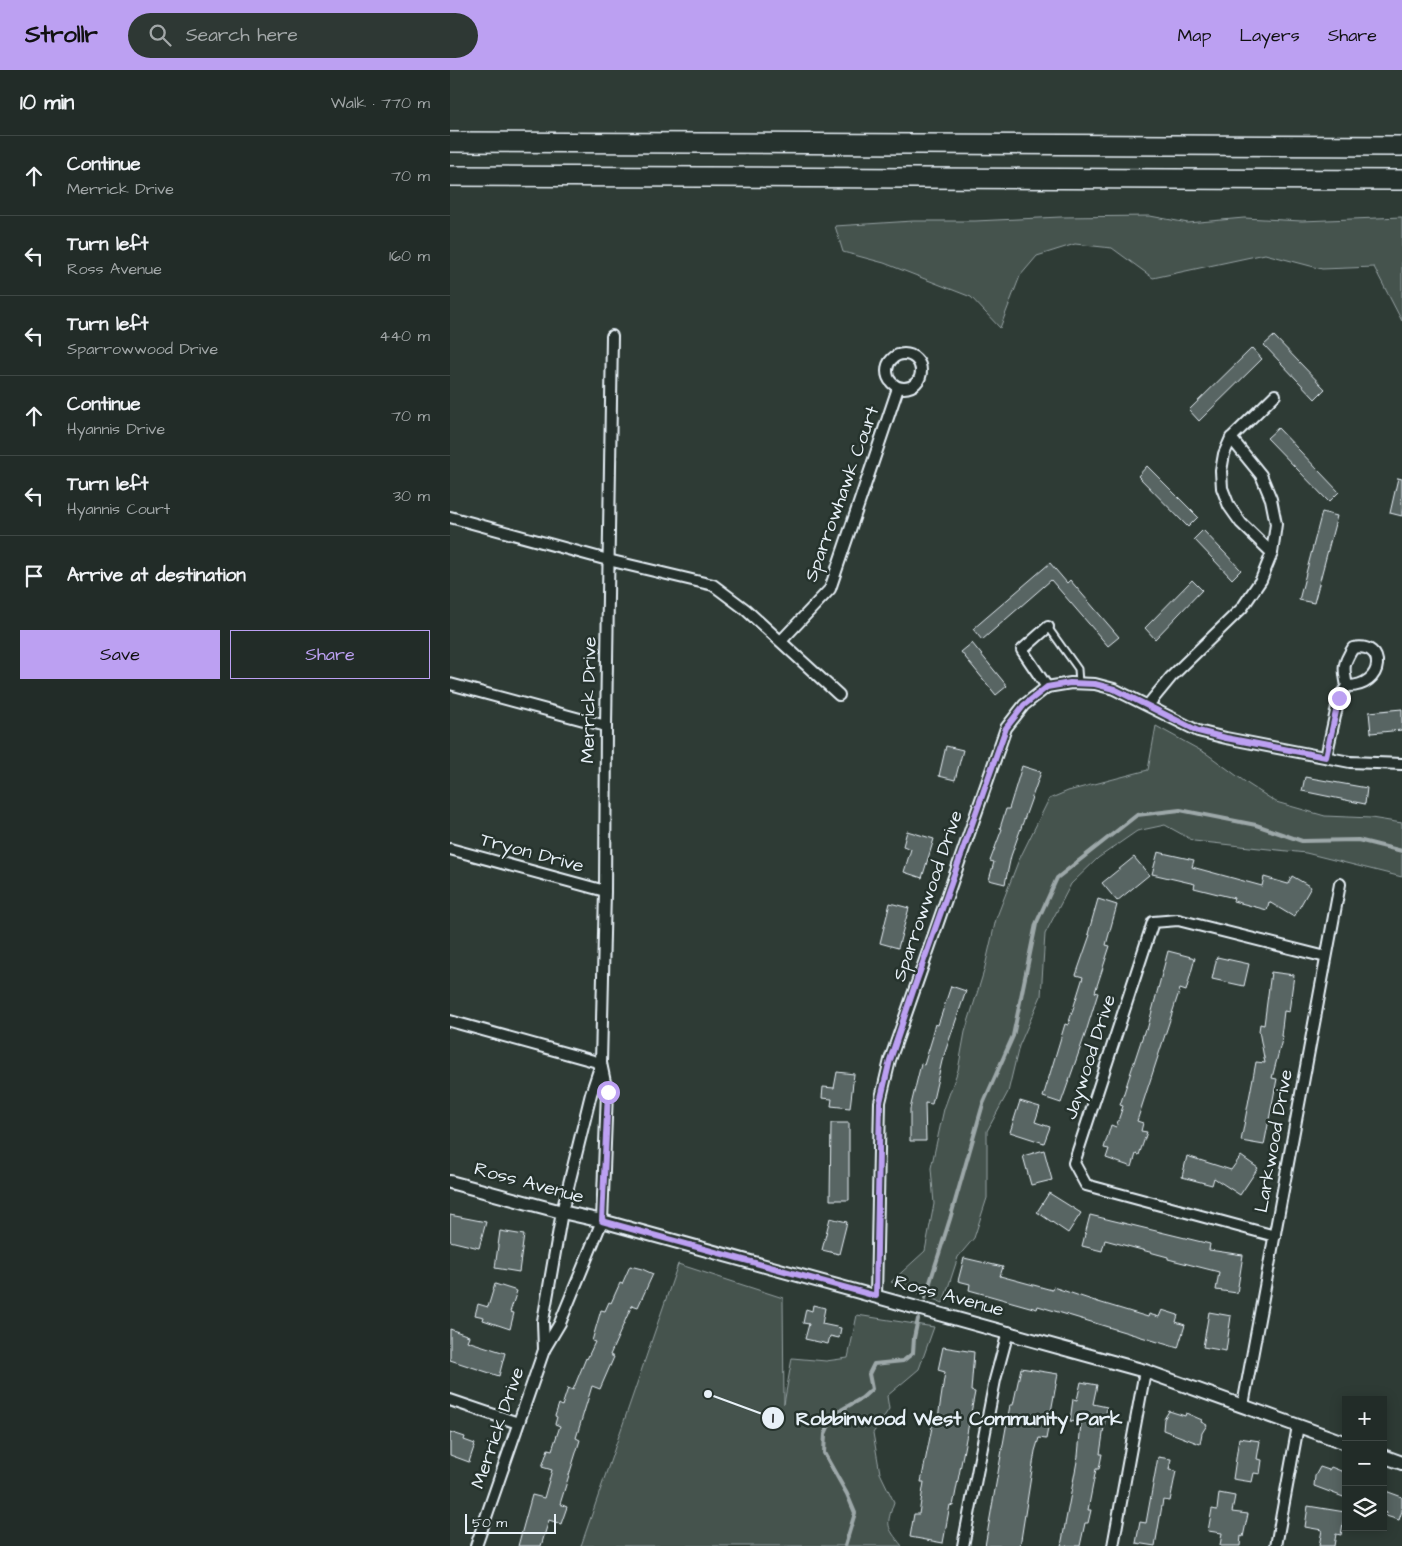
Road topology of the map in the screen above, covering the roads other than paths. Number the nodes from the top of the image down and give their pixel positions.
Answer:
1 (450, 142) edge
2 (1402, 146) edge
3 (450, 176) edge
4 (1402, 180) edge
5 (612, 336) dead end
6 (898, 388) dead end
7 (1275, 395) dead end
8 (1231, 438) junction
9 (450, 517) edge
10 (1272, 553) junction
11 (608, 560) junction
12 (1048, 627) joint
13 (781, 641) junction
14 (1079, 683) junction
15 (450, 684) edge
16 (1347, 686) dead end
17 (1047, 687) junction
18 (839, 695) dead end
19 (1148, 705) junction
20 (606, 726) junction
21 (1326, 757) junction
22 (1402, 764) edge
23 (450, 849) edge
24 (1340, 884) dead end
25 (605, 891) junction
26 (1326, 957) junction
27 (450, 1021) edge
28 (601, 1063) junction
29 (450, 1182) edge
30 (562, 1212) junction
31 (602, 1221) junction
32 (1275, 1236) junction
33 (876, 1296) junction
34 (1008, 1332) junction
35 (544, 1350) junction
36 (1146, 1370) junction
37 (450, 1400) edge
38 (1244, 1405) junction
39 (518, 1423) junction
40 (1298, 1426) junction
41 (1342, 1442) edge
42 (1387, 1457) edge
43 (1402, 1463) edge
44 (476, 1546) edge
45 (964, 1546) edge
46 (1113, 1546) edge
47 (1276, 1546) edge

1 - 2 highway
3 - 4 highway
5 - 11 street, Merrick Drive
6 - 13 street, Sparrowhawk Court
7 - 8 street
8 - 10 street
8 - 10 street
9 - 11 street
10 - 19 street
11 - 13 street
11 - 20 street, Merrick Drive
12 - 14 lane
12 - 17 street
13 - 18 street
14 - 17 street, Sparrowwood Drive
14 - 19 street, Sparrowwood Drive
15 - 20 street
16 - 21 street
17 - 33 street, Sparrowwood Drive
19 - 21 street, Sparrowwood Drive
20 - 25 street, Merrick Drive
21 - 22 street, Sparrowwood Drive
23 - 25 street, Tryon Drive
24 - 26 street, Larkwood Drive
25 - 28 street, Merrick Drive
26 - 32 street, Larkwood Drive
26 - 32 street, Jaywood Drive
27 - 28 street
28 - 30 street, Merrick Drive
28 - 31 street, Merrick Drive
29 - 30 street, Ross Avenue
30 - 31 street, Ross Avenue
30 - 35 street, Merrick Drive
31 - 33 street, Ross Avenue
31 - 35 street, Merrick Drive
32 - 38 street, Larkwood Drive
33 - 34 street, Ross Avenue
34 - 36 street, Ross Avenue
34 - 45 street
35 - 39 street, Merrick Drive
36 - 38 street, Ross Avenue
36 - 46 street
37 - 39 street
38 - 40 street, Ross Avenue
39 - 44 street, Merrick Drive
40 - 41 street, Ross Avenue
40 - 47 street
42 - 43 street

